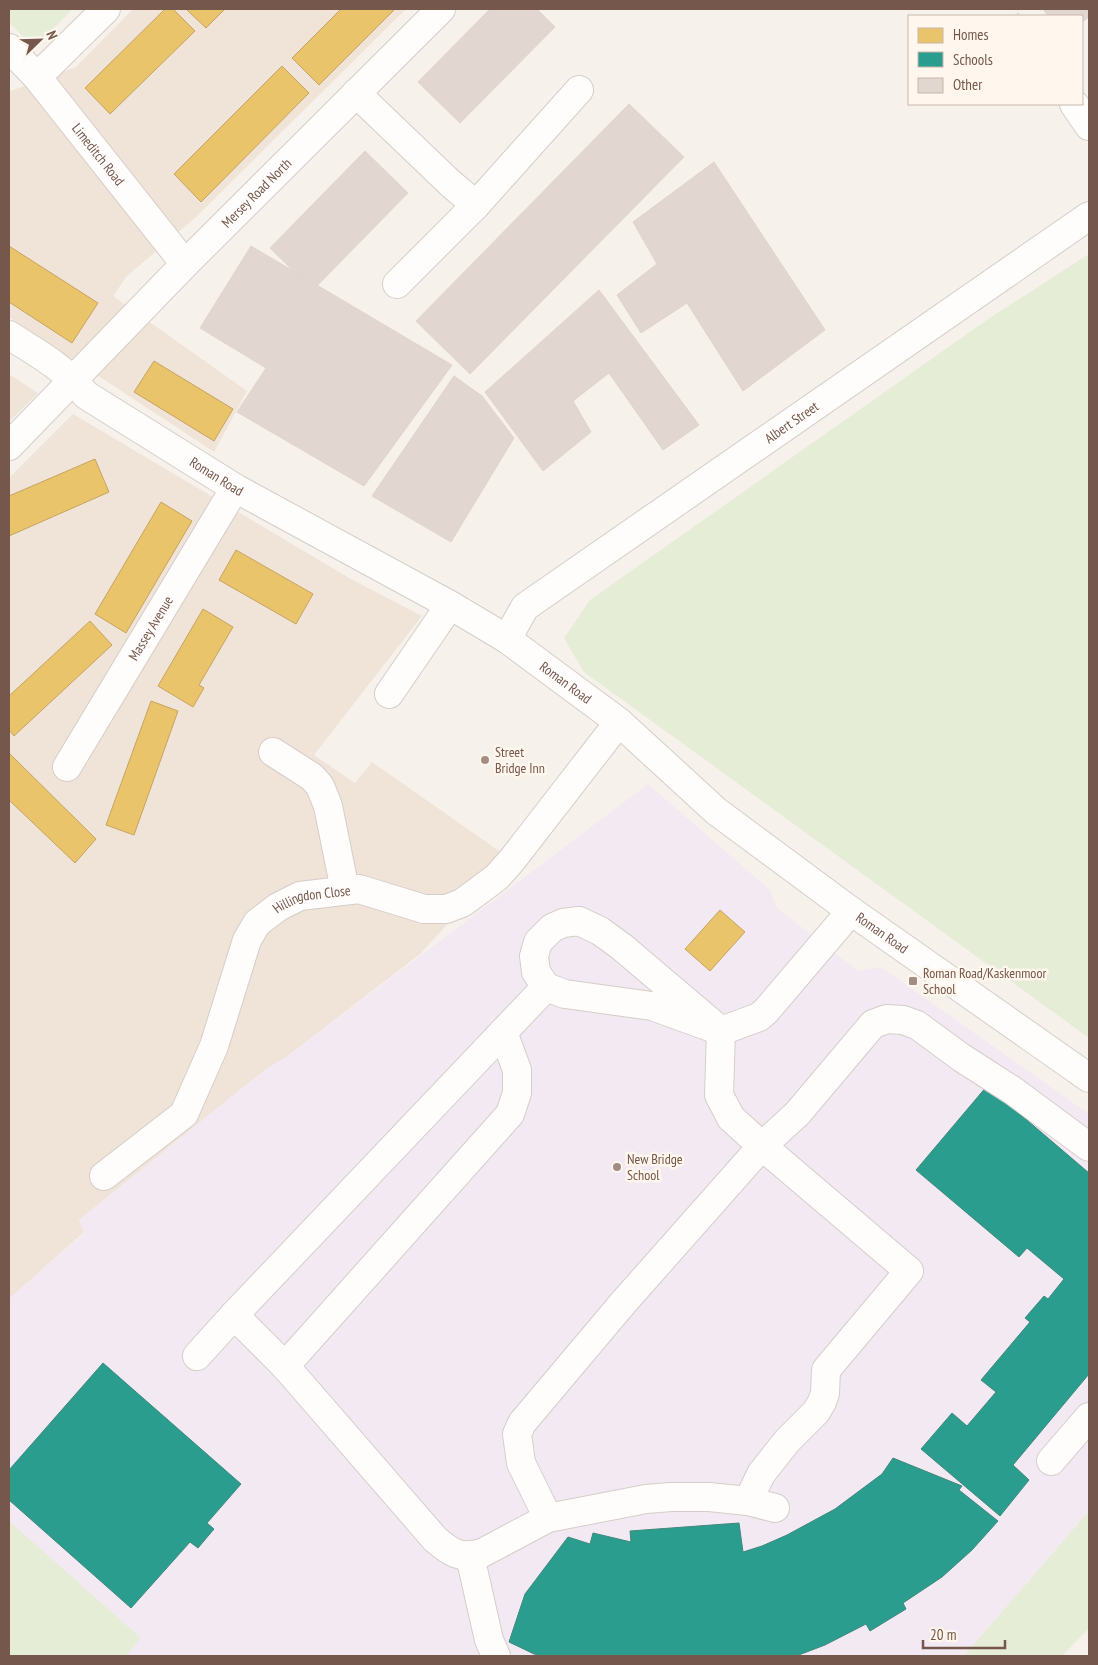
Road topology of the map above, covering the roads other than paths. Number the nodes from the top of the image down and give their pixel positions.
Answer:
1 (106, 9) edge
2 (441, 9) edge
3 (9, 48) edge
4 (37, 77) junction
5 (579, 90) dead end
6 (356, 93) junction
7 (1075, 105) edge
8 (1089, 126) edge
9 (476, 205) junction
10 (1089, 216) edge
11 (185, 264) junction
12 (397, 284) dead end
13 (9, 335) edge
14 (73, 379) junction
15 (9, 446) edge
16 (235, 488) junction
17 (450, 605) junction
18 (507, 639) junction
19 (389, 694) dead end
20 (619, 722) junction
21 (273, 752) dead end
22 (68, 767) dead end
23 (345, 890) junction
24 (851, 911) junction
25 (546, 987) junction
26 (721, 1031) junction
27 (504, 1032) junction
28 (1089, 1078) edge
29 (762, 1146) junction
30 (1089, 1147) edge
31 (104, 1176) dead end
32 (234, 1315) junction
33 (197, 1356) dead end
34 (285, 1366) junction
35 (1089, 1417) edge
36 (1051, 1461) dead end
37 (748, 1501) junction
38 (774, 1508) dead end
39 (548, 1518) junction
40 (470, 1556) junction
41 (496, 1656) edge

1 - 4 street
2 - 6 street, Mersey Road North
3 - 4 street, Limeditch Road
4 - 11 street, Limeditch Road
5 - 9 street
6 - 9 street
6 - 11 street, Mersey Road North
7 - 8 street
9 - 12 street
10 - 18 street, Albert Street
11 - 14 street, Mersey Road North
13 - 14 street, Roman Road
14 - 15 street, Mersey Road North
14 - 16 street, Roman Road
16 - 17 street, Roman Road
16 - 22 street, Massey Avenue
17 - 18 street, Roman Road
17 - 19 street
18 - 20 street, Roman Road
20 - 23 street, Hillingdon Close
20 - 24 street, Roman Road
21 - 23 street
23 - 31 street, Hillingdon Close
24 - 26 street
24 - 28 street, Roman Road
25 - 26 street
25 - 26 street
25 - 27 street
26 - 29 street
27 - 32 street
27 - 34 street
29 - 30 street
29 - 37 street
29 - 39 street
32 - 33 street
32 - 34 street
34 - 40 street
35 - 36 street
37 - 38 street
37 - 39 street
39 - 40 street
40 - 41 street

